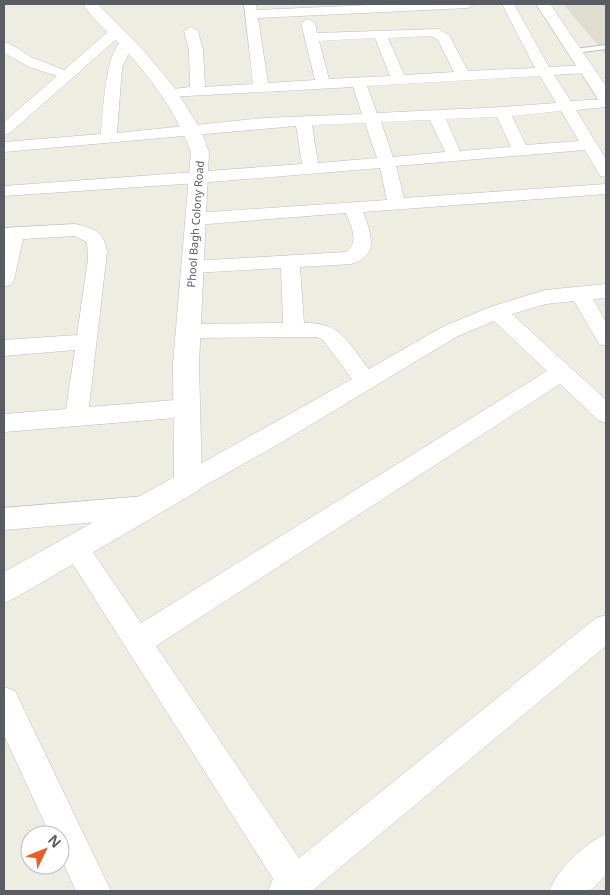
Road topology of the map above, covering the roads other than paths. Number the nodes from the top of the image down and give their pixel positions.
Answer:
1 (90, 4) edge
2 (468, 4) edge
3 (508, 4) edge
4 (543, 4) edge
5 (372, 6) edge
6 (319, 7) edge
7 (251, 9) edge
8 (305, 12) junction
9 (191, 32) dead end
10 (380, 34) junction
11 (121, 37) junction
12 (311, 37) junction
13 (4, 46) edge
14 (606, 47) edge
15 (575, 51) junction
16 (587, 70) junction
17 (544, 72) junction
18 (67, 75) junction
19 (464, 77) junction
20 (399, 81) junction
21 (359, 84) junction
22 (323, 85) junction
23 (261, 88) junction
24 (198, 92) junction
25 (170, 93) junction
26 (606, 98) edge
27 (606, 104) edge
28 (565, 106) junction
29 (502, 112) junction
30 (436, 115) junction
31 (370, 119) junction
32 (303, 120) junction
33 (4, 130) edge
34 (194, 131) junction
35 (108, 138) junction
36 (589, 145) junction
37 (4, 147) edge
38 (521, 151) junction
39 (455, 157) junction
40 (387, 162) junction
41 (310, 169) junction
42 (606, 172) edge
43 (198, 178) junction
44 (606, 189) edge
45 (4, 191) edge
46 (397, 204) junction
47 (353, 208) junction
48 (195, 219) junction
49 (9, 234) edge
50 (290, 261) junction
51 (192, 267) junction
52 (4, 280) edge
53 (606, 291) edge
54 (579, 294) junction
55 (496, 312) junction
56 (294, 330) junction
57 (188, 331) junction
58 (606, 339) edge
59 (86, 342) junction
60 (4, 348) edge
61 (563, 372) junction
62 (366, 381) junction
63 (187, 408) junction
64 (606, 414) edge
65 (76, 417) junction
66 (4, 423) edge
67 (188, 484) junction
68 (145, 507) junction
69 (4, 519) edge
70 (75, 547) junction
71 (4, 588) edge
72 (606, 628) edge
73 (137, 642) junction
74 (4, 702) edge
75 (606, 852) edge
76 (290, 887) edge
77 (94, 891) edge
78 (566, 891) edge

1 - 11 street, Phool Bagh Colony Road
2 - 5 street
3 - 17 street
4 - 15 street
5 - 6 street
6 - 8 street
7 - 8 street
7 - 23 street
8 - 12 street
9 - 24 street
10 - 12 street
10 - 19 street
10 - 20 street
11 - 18 street
11 - 25 street, Phool Bagh Colony Road
11 - 35 street
12 - 22 street
13 - 18 street
14 - 15 lane
15 - 16 street
16 - 17 street
16 - 26 street
17 - 19 street
17 - 28 street
18 - 33 street
19 - 20 street
20 - 21 street
21 - 22 street
21 - 31 street
22 - 23 street
23 - 24 street
24 - 25 street
25 - 34 street, Phool Bagh Colony Road
27 - 28 street
28 - 29 street
28 - 36 street
29 - 30 street
29 - 38 street
30 - 31 street
30 - 39 street
31 - 32 street
31 - 40 street
32 - 34 street
32 - 41 street
34 - 35 street
34 - 43 street, Phool Bagh Colony Road
35 - 37 street
36 - 38 street
36 - 42 street
38 - 39 street
39 - 40 street
40 - 41 street
40 - 46 street
41 - 43 street
43 - 45 street
43 - 48 street, Phool Bagh Colony Road
44 - 46 street
46 - 47 street
47 - 48 street
47 - 50 street
48 - 51 street, Phool Bagh Colony Road
49 - 52 street
49 - 59 street
50 - 51 street
50 - 56 street
51 - 57 street, Phool Bagh Colony Road
53 - 54 street
54 - 55 street
54 - 58 street
55 - 61 street
55 - 62 street
56 - 57 street
56 - 62 street
57 - 63 street, Phool Bagh Colony Road
59 - 60 street
59 - 65 street
61 - 64 street
61 - 73 street
62 - 67 street
63 - 65 street
63 - 67 street, Phool Bagh Colony Road
65 - 66 street
67 - 68 street
68 - 69 street
68 - 70 street
70 - 71 street
70 - 73 street
72 - 76 street
73 - 76 street
74 - 77 street
75 - 78 street

